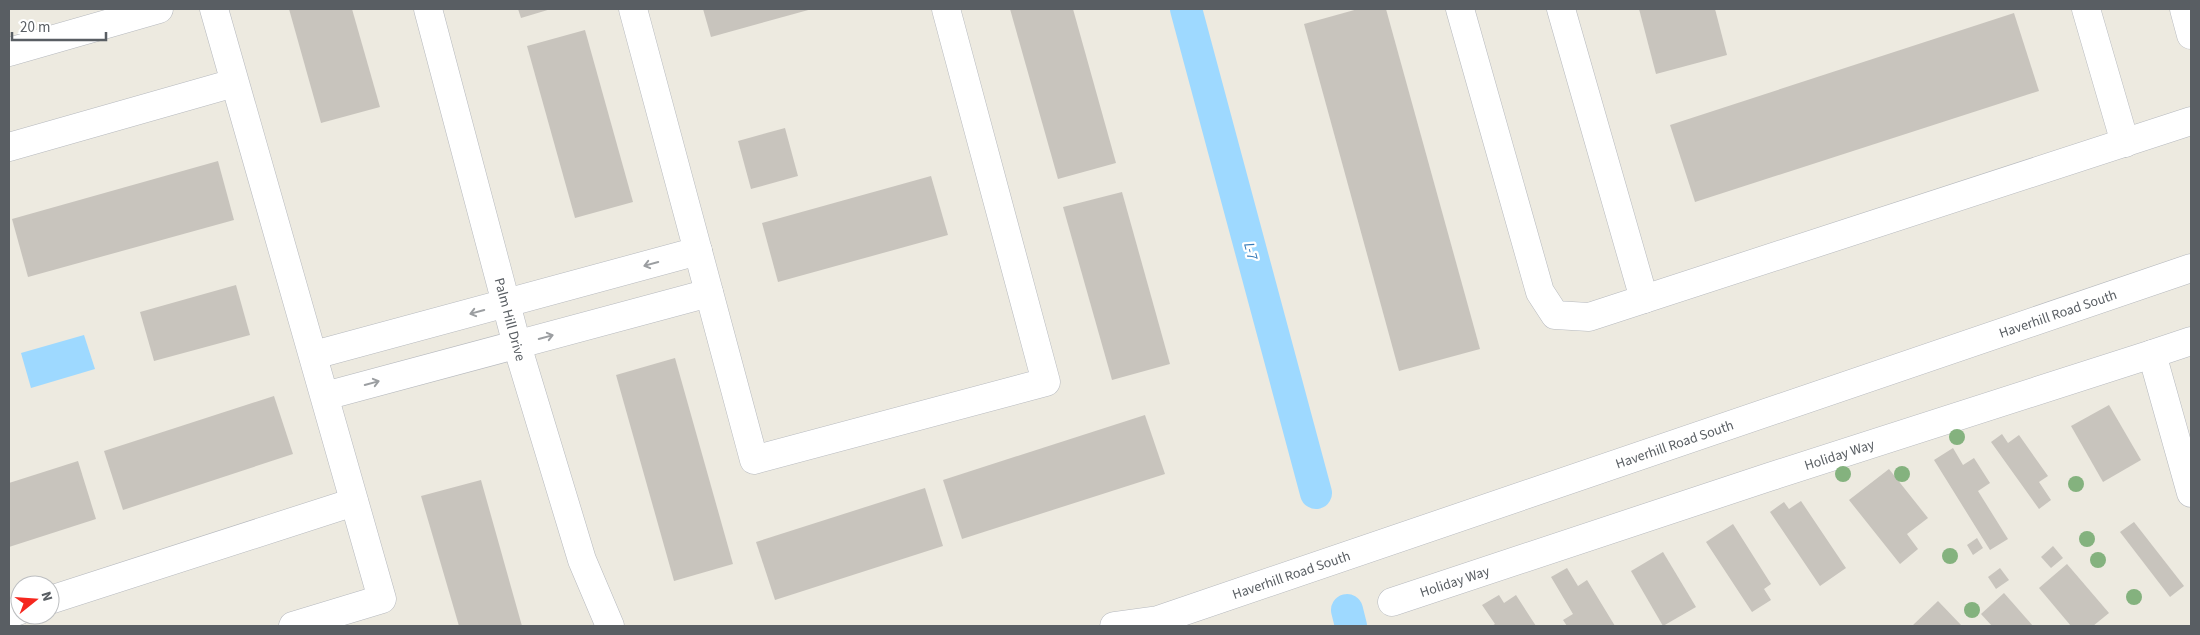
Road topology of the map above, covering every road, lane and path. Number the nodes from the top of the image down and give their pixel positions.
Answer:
1 (159, 9) edge
2 (214, 9) edge
3 (428, 9) edge
4 (633, 9) edge
5 (946, 9) edge
6 (1460, 9) edge
7 (1561, 9) edge
8 (2086, 9) edge
9 (2184, 9) edge
10 (2191, 35) edge
11 (9, 52) edge
12 (234, 83) junction
13 (2191, 121) edge
14 (2125, 143) junction
15 (9, 146) edge
16 (698, 251) junction
17 (2191, 268) edge
18 (709, 293) junction
19 (1644, 299) junction
20 (506, 304) junction
21 (2191, 341) edge
22 (518, 345) junction
23 (2152, 354) junction
24 (314, 355) junction
25 (325, 396) junction
26 (2191, 493) edge
27 (354, 502) junction
28 (60, 597) edge
29 (1392, 602) dead end
30 (1154, 623) edge
31 (293, 626) edge
32 (610, 626) edge
33 (1114, 626) edge

1 - 11 street
2 - 12 street
3 - 20 street, Palm Hill Drive
4 - 16 street
5 - 18 street
6 - 19 street
7 - 19 street
8 - 14 street
9 - 10 street
12 - 15 street
12 - 24 street
13 - 14 street
14 - 19 street
16 - 18 street
16 -> 20 street
17 - 30 street, Haverhill Road South
22 -> 18 street
20 - 22 street, Palm Hill Drive
20 -> 24 street
21 - 23 street, Holiday Way
25 -> 22 street
22 - 32 street, Palm Hill Drive
23 - 26 street
23 - 29 street, Holiday Way
24 - 25 street
25 - 27 street
27 - 28 street
27 - 31 street
30 - 33 street, Haverhill Road South

